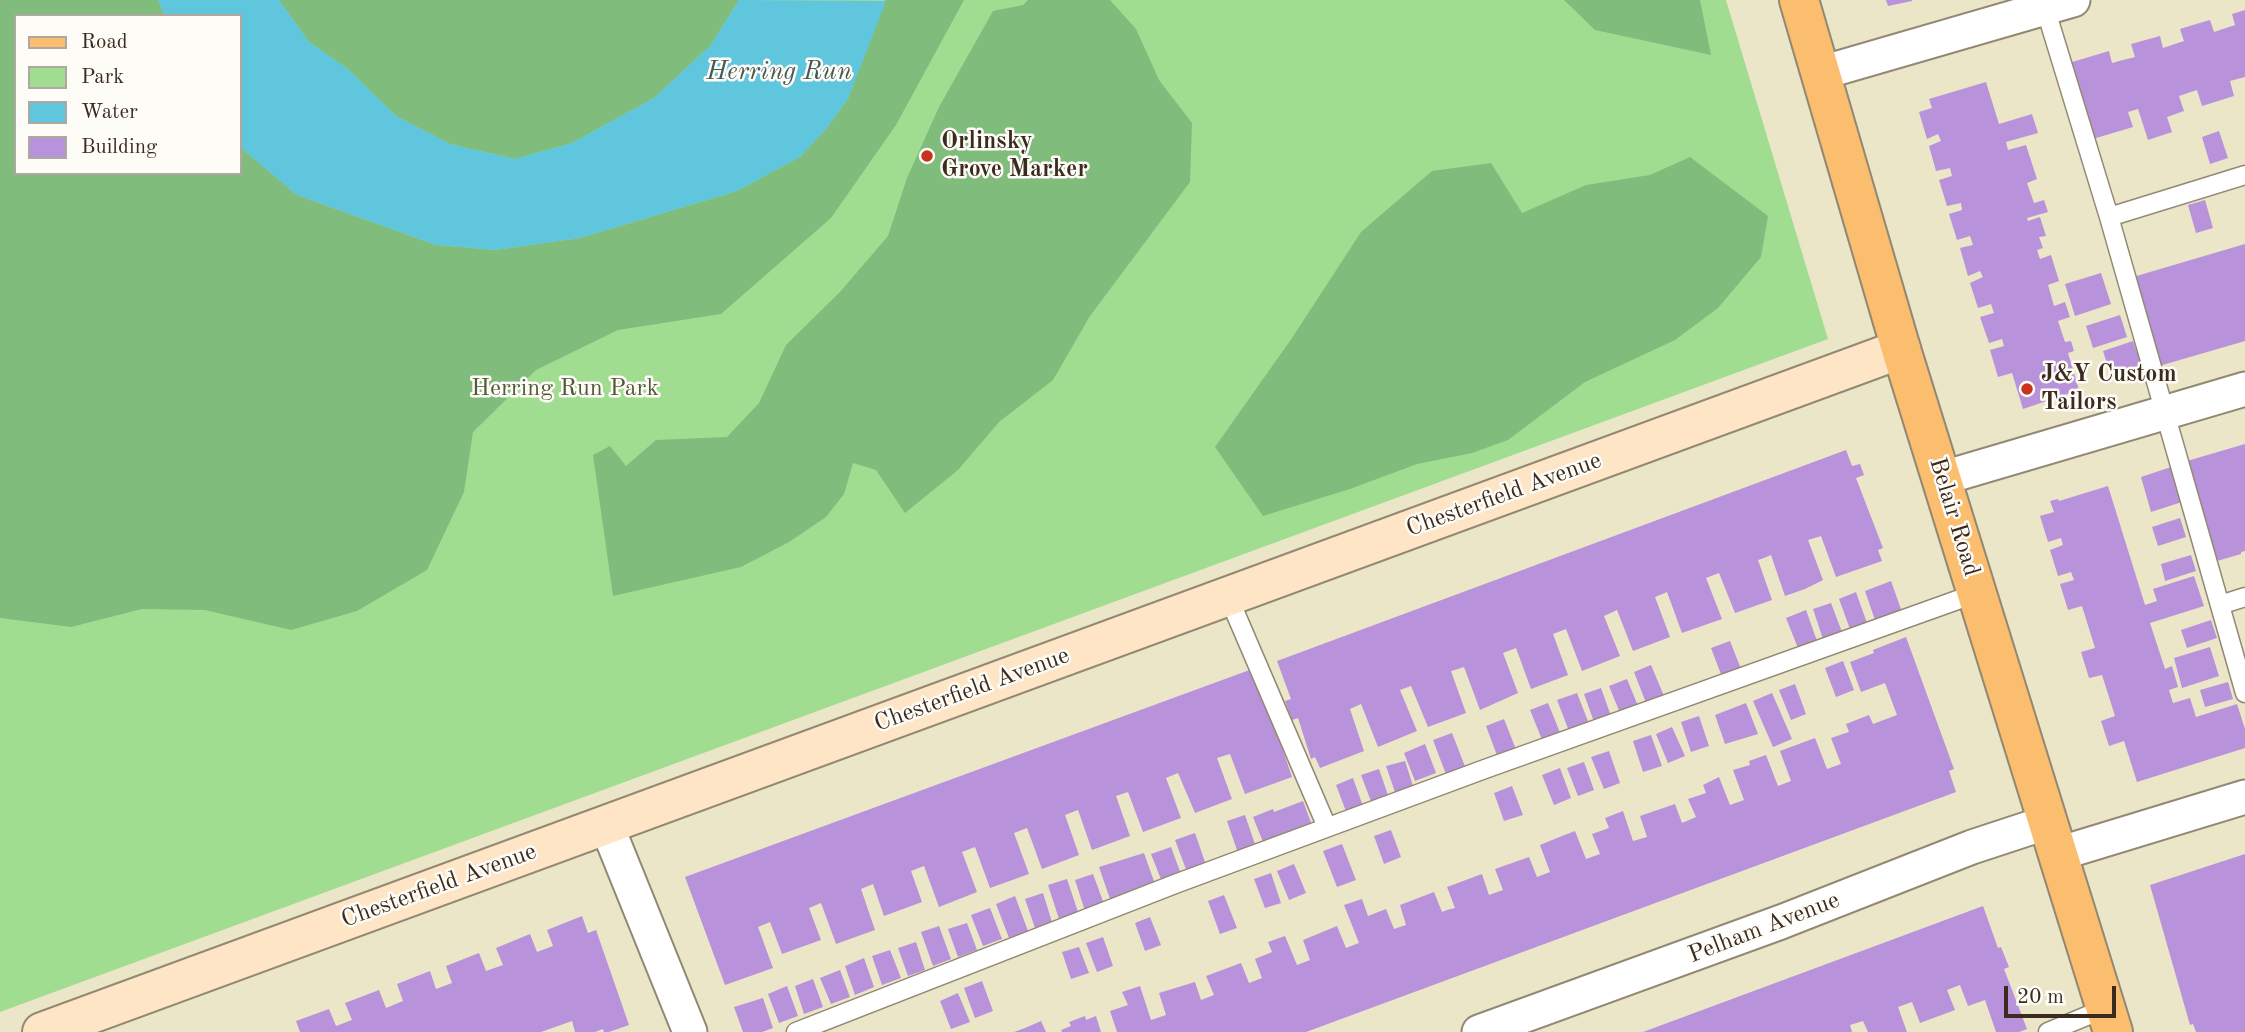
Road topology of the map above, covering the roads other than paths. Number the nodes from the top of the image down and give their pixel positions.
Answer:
1 (1799, 0) edge
2 (2054, 3) edge
3 (1821, 73) junction
4 (2245, 175) edge
5 (2109, 217) junction
6 (1901, 349) junction
7 (2245, 389) edge
8 (2165, 413) junction
9 (1943, 478) junction
10 (1977, 593) junction
11 (1227, 596) junction
12 (2245, 597) edge
13 (2220, 605) junction
14 (2245, 693) edge
15 (2245, 797) edge
16 (606, 824) junction
17 (1328, 827) junction
18 (2053, 838) junction
19 (2110, 1020) edge
20 (42, 1032) edge
21 (690, 1032) edge
22 (796, 1032) edge
23 (1479, 1032) edge
24 (2048, 1032) edge

1 - 3 main road, Belair Road
2 - 3 street
2 - 5 lane
3 - 6 main road, Belair Road
4 - 5 lane
5 - 8 lane
6 - 9 main road, Belair Road
6 - 11 street, Chesterfield Avenue
7 - 8 street
8 - 9 street
8 - 13 lane
9 - 10 main road, Belair Road
10 - 17 lane
10 - 18 main road, Belair Road
11 - 16 street, Chesterfield Avenue
11 - 17 lane
12 - 13 lane
13 - 14 lane
15 - 18 street, Pelham Avenue
16 - 20 street, Chesterfield Avenue
16 - 21 street
17 - 22 lane
18 - 19 main road, Belair Road
18 - 23 street, Pelham Avenue
19 - 24 lane

